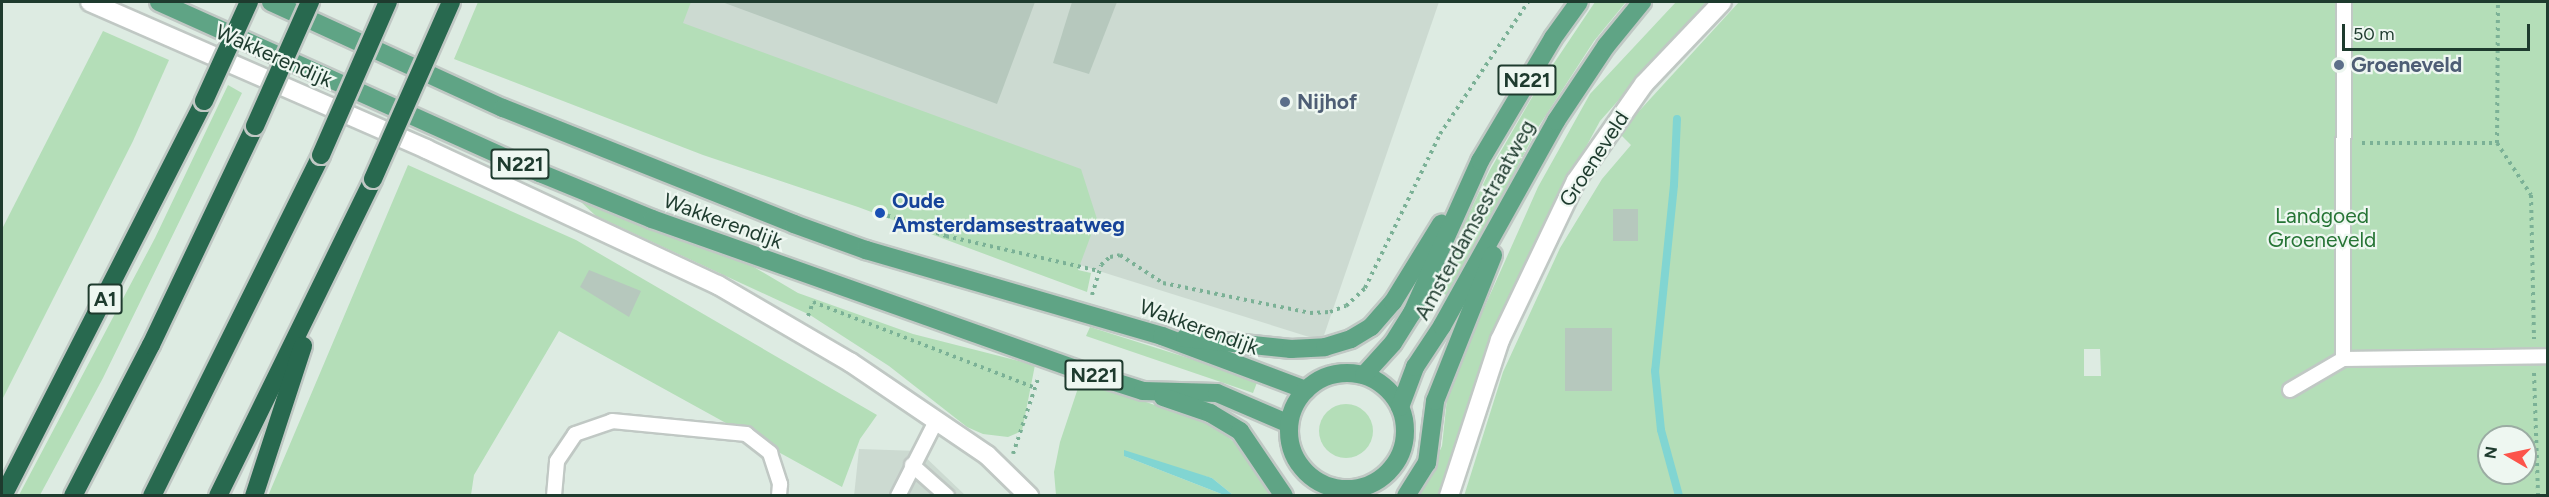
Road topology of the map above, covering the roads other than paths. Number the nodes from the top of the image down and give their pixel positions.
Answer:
1 (90, 2) edge
2 (159, 2) edge
3 (249, 2) edge
4 (271, 2) edge
5 (310, 2) edge
6 (388, 2) edge
7 (451, 2) edge
8 (1642, 2) edge
9 (1722, 2) edge
10 (2344, 2) edge
11 (1576, 4) edge
12 (1480, 161) junction
13 (1519, 192) junction
14 (322, 287) junction
15 (1162, 336) junction
16 (2541, 356) edge
17 (2343, 359) junction
18 (1364, 375) junction
19 (1306, 390) junction
20 (2290, 390) dead end
21 (1143, 391) junction
22 (1400, 407) junction
23 (936, 421) junction
24 (1289, 424) junction
25 (912, 465) junction
26 (1328, 490) edge
27 (1366, 490) edge
28 (3, 495) edge
29 (73, 495) edge
30 (152, 495) edge
31 (218, 495) edge
32 (254, 495) edge
33 (554, 495) edge
34 (779, 495) edge
35 (898, 495) edge
36 (932, 495) edge
37 (947, 495) edge
38 (1029, 495) edge
39 (1284, 495) edge
40 (1406, 495) edge
41 (1449, 495) edge

1 - 23 street, Wakkerendijk
2 - 21 main road, Wakkerendijk / N221
3 - 28 highway, A1, bridge
4 - 15 main road, Wakkerendijk / N221
5 - 29 highway, bridge
6 - 30 highway, bridge
7 - 14 highway, bridge
8 - 13 main road, Amsterdamsestraatweg / N221
9 - 41 street, Groeneveld
10 - 17 lane
11 - 12 main road, Amsterdamsestraatweg / N221
12 - 15 main road, N221
12 - 18 main road, Amsterdamsestraatweg / N221
13 - 22 main road, Amsterdamsestraatweg / N221
13 - 40 main road, N221
14 - 31 highway
14 - 32 highway
15 - 19 main road, Wakkerendijk / N221
16 - 17 lane
17 - 20 lane
18 - 19 main road
18 - 22 main road
19 - 24 main road
21 - 24 main road, Wakkerendijk / N221
21 - 39 main road, N221
22 - 27 main road, N221
23 - 25 lane
23 - 38 street, Wakkerendijk
24 - 26 main road, N221
25 - 35 lane
25 - 36 lane
25 - 37 lane
26 - 27 main road, N221
33 - 34 lane

